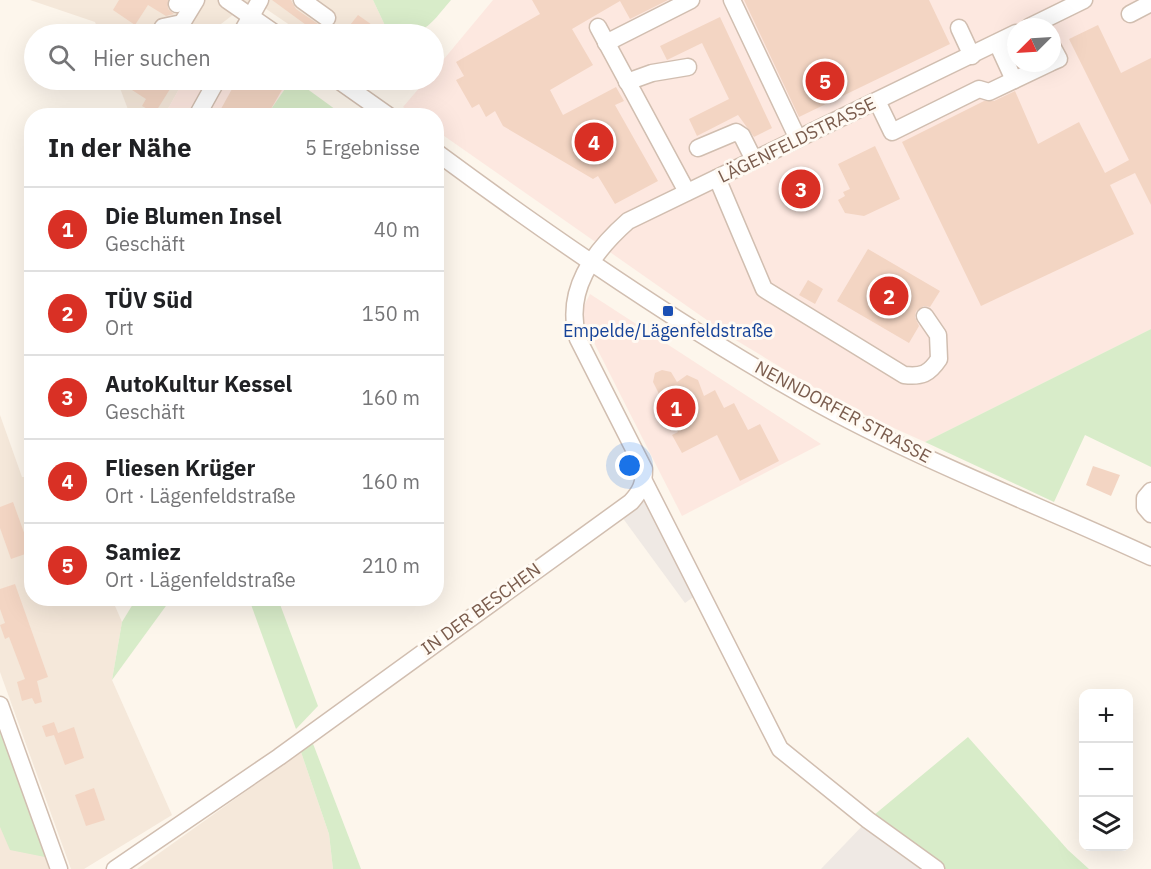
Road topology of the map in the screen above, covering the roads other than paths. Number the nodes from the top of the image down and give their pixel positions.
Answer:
1 (196, 0) edge
2 (227, 0) edge
3 (260, 0) edge
4 (302, 0) edge
5 (691, 0) edge
6 (732, 0) edge
7 (1084, 0) edge
8 (1151, 3) edge
9 (1131, 14) dead end
10 (250, 16) junction
11 (327, 18) dead end
12 (1050, 18) edge
13 (177, 24) edge
14 (246, 24) edge
15 (262, 24) edge
16 (598, 27) dead end
17 (959, 28) dead end
18 (1007, 38) edge
19 (606, 43) junction
20 (997, 43) junction
21 (972, 56) junction
22 (688, 67) dead end
23 (1031, 72) edge
24 (1014, 80) junction
25 (627, 82) junction
26 (211, 90) edge
27 (352, 90) edge
28 (877, 101) junction
29 (201, 108) edge
30 (378, 108) edge
31 (798, 139) junction
32 (698, 148) dead end
33 (444, 158) edge
34 (754, 160) junction
35 (717, 178) junction
36 (687, 192) junction
37 (592, 263) junction
38 (925, 316) dead end
39 (644, 482) junction
40 (1151, 492) edge
41 (1151, 514) edge
42 (1151, 557) edge
43 (0, 705) edge
44 (59, 869) edge
45 (116, 869) edge
46 (936, 869) edge

1 - 13 street
2 - 10 street
3 - 10 street
4 - 11 street
5 - 19 street
6 - 31 street
7 - 12 street
8 - 9 street
10 - 14 street
10 - 15 street
16 - 19 street
17 - 21 street
18 - 20 street, LÄGENFELDSTRASSE
19 - 25 street
20 - 21 street, LÄGENFELDSTRASSE
20 - 24 street
21 - 28 street, LÄGENFELDSTRASSE
22 - 25 street
23 - 24 street
24 - 28 street
25 - 36 street
26 - 29 street
27 - 30 street
28 - 31 street, LÄGENFELDSTRASSE
31 - 34 street, LÄGENFELDSTRASSE
32 - 34 street
33 - 37 street, NENNDORFER STRASSE
34 - 35 street, LÄGENFELDSTRASSE
35 - 36 street, LÄGENFELDSTRASSE
35 - 38 street
36 - 37 street, LÄGENFELDSTRASSE
37 - 39 street
37 - 42 street, NENNDORFER STRASSE
39 - 45 street, IN DER BESCHEN
39 - 46 street
40 - 41 street
43 - 44 street

